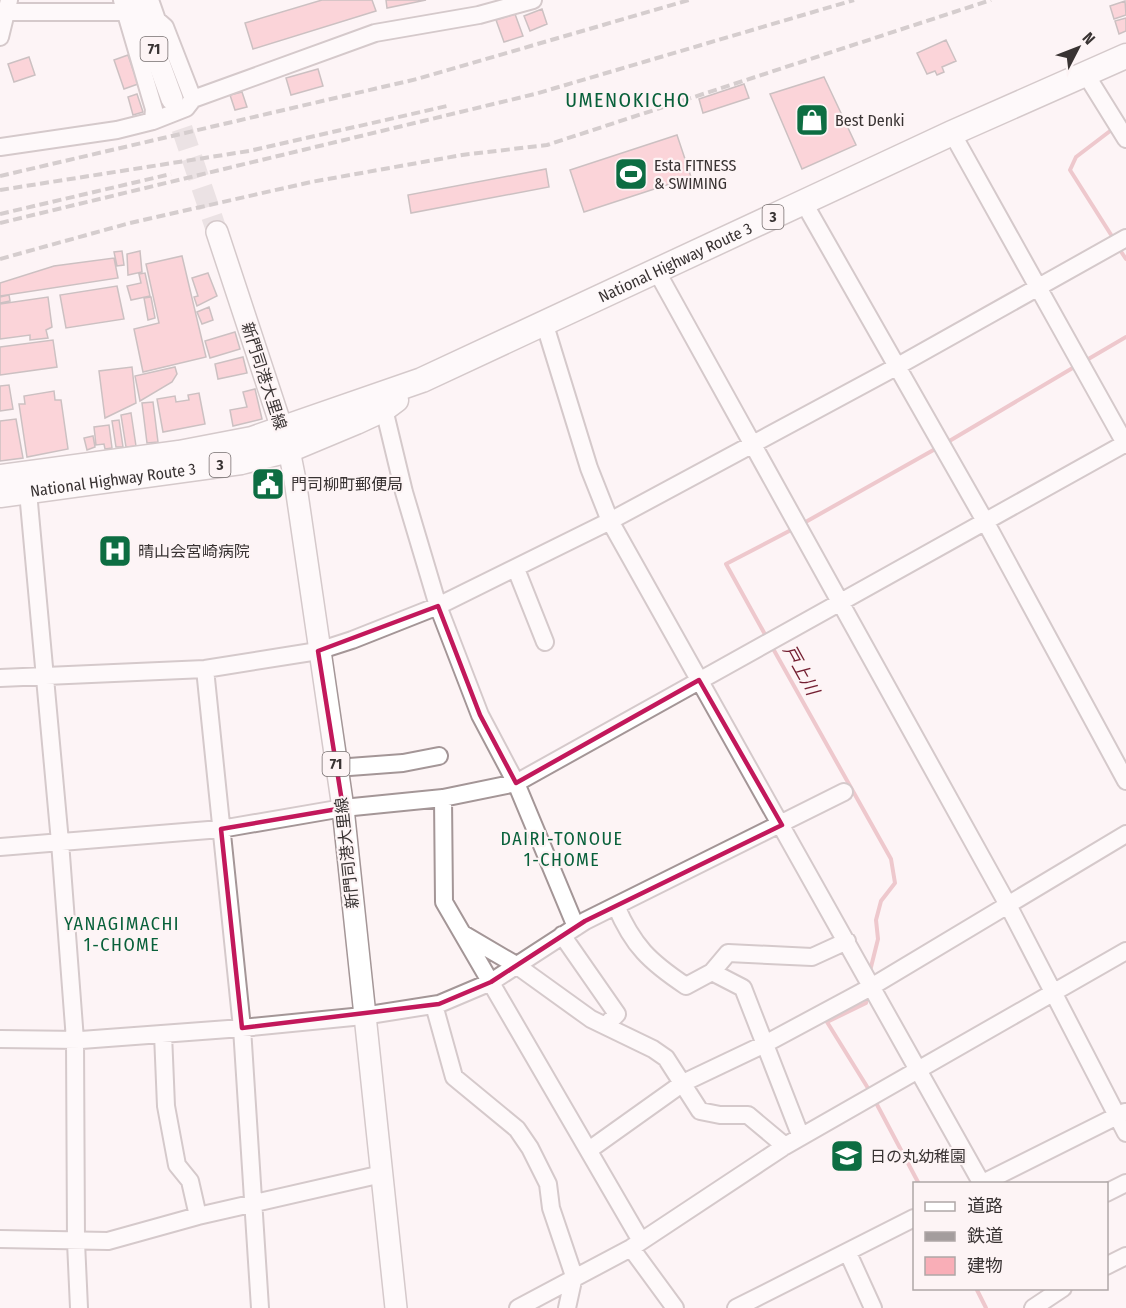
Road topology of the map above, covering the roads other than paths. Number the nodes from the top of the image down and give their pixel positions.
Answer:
1 (150, 0) edge
2 (534, 0) edge
3 (128, 4) edge
4 (8, 6) edge
5 (477, 8) edge
6 (0, 37) edge
7 (1126, 56) edge
8 (1085, 74) junction
9 (182, 99) junction
10 (153, 121) junction
11 (952, 133) junction
12 (1126, 139) edge
13 (0, 147) edge
14 (804, 203) junction
15 (217, 232) tunnel mouth
16 (1126, 238) edge
17 (657, 270) junction
18 (1039, 287) junction
19 (544, 322) junction
20 (896, 368) junction
21 (422, 380) junction
22 (384, 409) junction
23 (286, 440) junction
24 (1126, 444) edge
25 (753, 445) junction
26 (0, 477) edge
27 (27, 483) junction
28 (0, 495) edge
29 (610, 521) junction
30 (985, 521) junction
31 (516, 569) junction
32 (842, 602) junction
33 (438, 606) junction
34 (545, 642) dead end
35 (318, 651) junction
36 (205, 669) junction
37 (44, 675) junction
38 (0, 678) edge
39 (699, 680) junction
40 (440, 756) dead end
41 (336, 768) junction
42 (1126, 781) edge
43 (516, 783) junction
44 (844, 792) dead end
45 (443, 798) junction
46 (343, 808) junction
47 (782, 825) junction
48 (221, 829) junction
49 (1126, 834) edge
50 (60, 842) junction
51 (0, 847) edge
52 (1008, 905) junction
53 (616, 906) junction
54 (569, 931) junction
55 (462, 934) junction
56 (847, 941) junction
57 (1126, 951) edge
58 (516, 964) junction
59 (712, 972) junction
60 (491, 982) junction
61 (871, 987) junction
62 (1054, 991) junction
63 (434, 1005) junction
64 (363, 1016) junction
65 (606, 1025) junction
66 (242, 1028) junction
67 (163, 1034) junction
68 (0, 1039) edge
69 (75, 1040) junction
70 (765, 1044) junction
71 (920, 1070) junction
72 (682, 1083) junction
73 (1121, 1115) edge
74 (1126, 1133) edge
75 (801, 1137) junction
76 (785, 1146) junction
77 (589, 1150) junction
78 (382, 1174) junction
79 (980, 1182) edge
80 (983, 1182) edge
81 (1126, 1183) edge
82 (1108, 1192) edge
83 (255, 1203) junction
84 (198, 1215) junction
85 (913, 1219) edge
86 (0, 1239) edge
87 (76, 1242) junction
88 (636, 1244) junction
89 (849, 1253) junction
90 (1126, 1256) edge
91 (1108, 1265) edge
92 (574, 1276) junction
93 (1061, 1290) edge
94 (1042, 1301) edge
95 (79, 1308) edge
96 (260, 1308) edge
97 (396, 1308) edge
98 (518, 1308) edge
99 (567, 1308) edge
100 (675, 1308) edge
101 (736, 1308) edge
102 (873, 1308) edge

1 - 9 street
2 - 5 street
3 - 4 street
3 - 9 main road, 71
3 - 10 street
4 - 6 street
5 - 9 street
7 - 8 highway, National Highway Route 3 / 3
8 - 11 highway, National Highway Route 3 / 3
8 - 12 street
9 - 10 street
10 - 13 street
11 - 14 highway, National Highway Route 3 / 3
11 - 18 street
14 - 17 highway, National Highway Route 3 / 3
14 - 20 street
15 - 23 main road, 新門司港大里線 / 71
16 - 18 street
17 - 19 highway, National Highway Route 3 / 3
17 - 25 street
18 - 20 street
18 - 24 street
19 - 21 highway, National Highway Route 3 / 3
19 - 29 street
20 - 25 street
20 - 30 street
21 - 22 highway, National Highway Route 3 / 3
21 - 23 highway, National Highway Route 3 / 3
22 - 23 highway, National Highway Route 3 / 3
22 - 33 street
23 - 27 highway, National Highway Route 3 / 3
23 - 35 main road, 新門司港大里線 / 71
24 - 30 street
25 - 29 street
25 - 32 street
26 - 27 highway, National Highway Route 3 / 3
27 - 28 highway, National Highway Route 3 / 3
27 - 37 street
29 - 31 street
29 - 39 street
30 - 32 street
30 - 42 street
31 - 33 street
31 - 34 street
32 - 39 street
32 - 52 street
33 - 35 street
33 - 43 street
35 - 36 street
35 - 41 main road, 新門司港大里線 / 71
36 - 37 street
36 - 48 street
37 - 38 street
37 - 50 street
39 - 43 street
39 - 47 street
40 - 41 street
41 - 46 main road, 新門司港大里線 / 71
43 - 45 street
43 - 54 street
44 - 47 street
45 - 46 street
45 - 55 street
46 - 48 street
46 - 64 main road, 新門司港大里線 / 71
47 - 53 street
47 - 56 street
48 - 50 street
48 - 66 street
49 - 52 street
50 - 51 street
50 - 69 street
52 - 61 street
52 - 62 street
53 - 54 street
53 - 59 street
54 - 58 street
54 - 65 street
55 - 58 street
55 - 60 street
56 - 59 street
56 - 61 street
57 - 62 street
58 - 60 street
58 - 65 street
59 - 70 street
60 - 63 street
60 - 77 street
61 - 70 street
61 - 71 street
62 - 71 street
62 - 73 street
63 - 64 street
63 - 92 street
64 - 66 street
64 - 78 main road, 新門司港大里線 / 71
65 - 72 street
66 - 67 street
66 - 83 street
67 - 69 street
67 - 84 street
68 - 69 street
69 - 87 street
70 - 72 street
70 - 75 street
71 - 75 street
71 - 79 street
72 - 76 street
72 - 77 street
73 - 74 street
73 - 80 street
75 - 76 street
76 - 88 street
77 - 88 street
78 - 83 street
78 - 97 main road, 新門司港大里線 / 71
81 - 82 street
83 - 84 street
83 - 96 street
84 - 87 street
85 - 89 street
86 - 87 street
87 - 95 street
88 - 92 street
88 - 100 street
89 - 101 street
89 - 102 street
90 - 91 street
92 - 98 street
92 - 99 street
93 - 94 street

